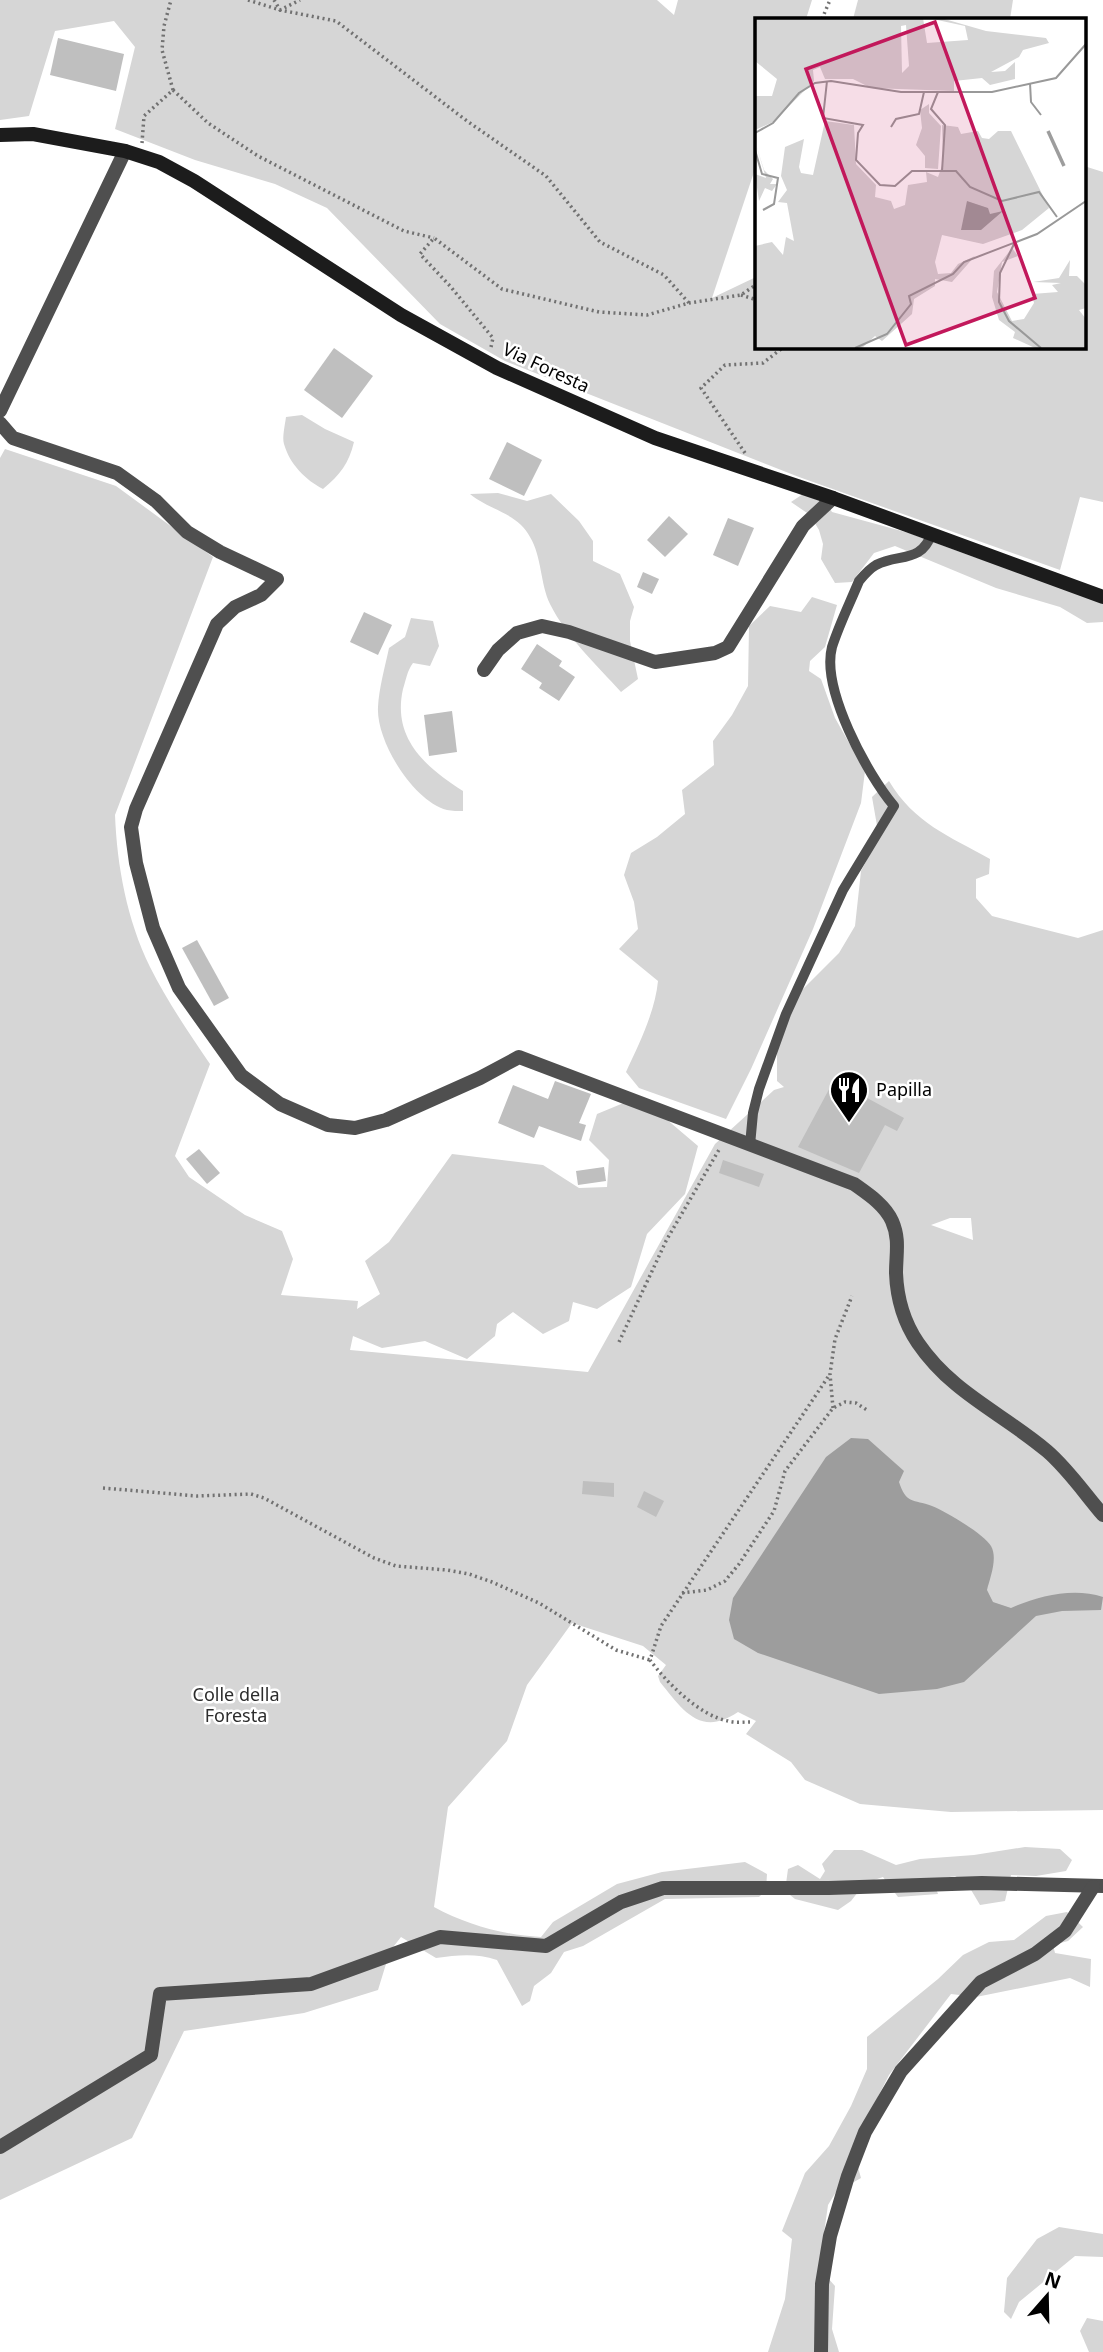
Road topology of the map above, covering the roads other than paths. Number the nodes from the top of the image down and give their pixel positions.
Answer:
1 (0, 135) edge
2 (125, 151) junction
3 (0, 411) edge
4 (0, 424) edge
5 (834, 498) junction
6 (932, 533) junction
7 (1103, 597) edge
8 (484, 670) dead end
9 (750, 1145) junction
10 (1103, 1515) edge
11 (1098, 1886) edge
12 (0, 2147) edge
13 (821, 2352) edge

1 - 2 main road, Via Foresta
2 - 3 street
2 - 5 main road, Via Foresta
4 - 9 street
5 - 6 main road, Via Foresta
5 - 8 street
6 - 7 main road, Via Foresta
6 - 9 lane
9 - 10 street
11 - 12 street
11 - 13 street

